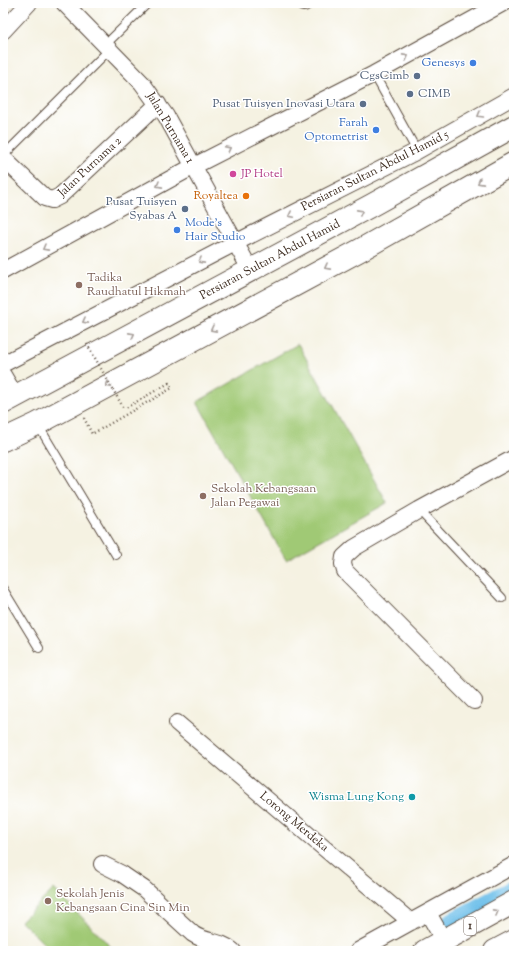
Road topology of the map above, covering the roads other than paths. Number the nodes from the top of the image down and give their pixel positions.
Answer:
1 (29, 3) edge
2 (64, 3) edge
3 (148, 3) edge
4 (504, 3) edge
5 (3, 31) edge
6 (107, 47) junction
7 (374, 74) junction
8 (514, 96) edge
9 (158, 104) junction
10 (513, 129) edge
11 (418, 151) junction
12 (3, 157) edge
13 (514, 163) edge
14 (194, 166) junction
15 (235, 243) junction
16 (3, 271) edge
17 (251, 271) junction
18 (3, 364) edge
19 (3, 375) edge
20 (10, 400) edge
21 (37, 424) junction
22 (3, 440) edge
23 (514, 458) edge
24 (419, 510) junction
25 (116, 555) dead end
26 (3, 589) edge
27 (502, 598) dead end
28 (38, 648) dead end
29 (474, 701) dead end
30 (177, 723) dead end
31 (102, 864) dead end
32 (514, 865) edge
33 (514, 902) edge
34 (428, 912) junction
35 (411, 922) junction
36 (444, 941) junction
37 (514, 941) edge
38 (233, 951) edge
39 (358, 951) edge
40 (425, 951) edge
41 (495, 951) edge

1 - 5 street
2 - 6 street, Jalan Purnama 1
3 - 6 lane
7 -> 4 street
6 - 9 street, Jalan Purnama 1
6 - 12 lane
7 - 11 lane
14 -> 7 street
8 -> 11 street, Persiaran Sultan Abdul Hamid 5
9 - 12 street, Jalan Purnama 2
9 - 14 street, Jalan Purnama 1
17 -> 10 main road, Persiaran Sultan Abdul Hamid
11 -> 15 street, Persiaran Sultan Abdul Hamid 5
13 -> 21 main road
14 - 15 street, Jalan Purnama 1
14 -> 16 street
15 - 17 street, Jalan Purnama 1
15 -> 18 street, Persiaran Sultan Abdul Hamid 5
20 -> 17 main road, Persiaran Sultan Abdul Hamid
19 - 20 street
21 - 22 main road
21 - 25 lane
23 - 24 street
24 - 27 lane
24 - 29 street
26 - 28 lane
30 - 35 street, Lorong Merdeka
31 - 38 street
32 - 34 street
36 -> 33 main road, 1
34 - 35 street
34 - 36 street
35 - 39 street
36 - 40 main road, 1
37 - 41 main road

